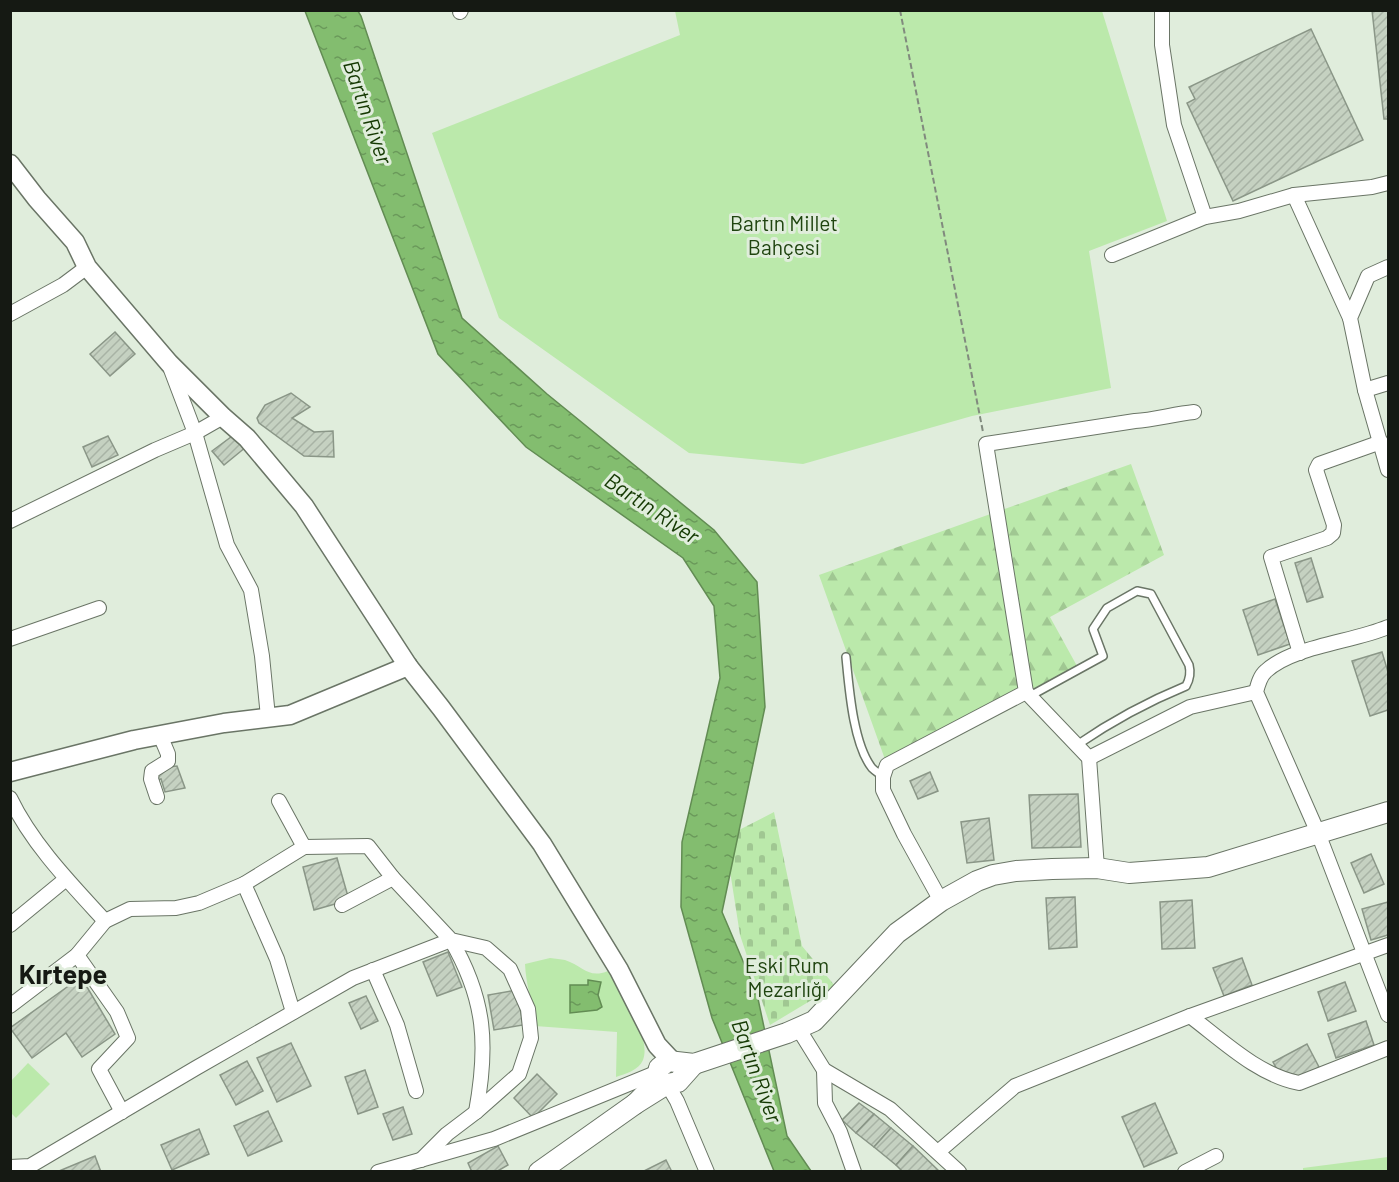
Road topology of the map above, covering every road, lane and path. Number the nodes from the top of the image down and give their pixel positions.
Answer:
1 (900, 10) edge
2 (1162, 10) edge
3 (10, 164) edge
4 (1389, 183) edge
5 (1294, 195) junction
6 (1205, 217) junction
7 (1112, 255) dead end
8 (87, 267) junction
9 (1389, 267) edge
10 (10, 314) edge
11 (1350, 318) junction
12 (169, 363) junction
13 (1389, 383) edge
14 (1365, 390) junction
15 (1194, 412) dead end
16 (223, 417) junction
17 (195, 433) junction
18 (1380, 442) junction
19 (986, 444) junction
20 (1389, 470) edge
21 (10, 520) edge
22 (99, 608) dead end
23 (1389, 627) edge
24 (10, 639) edge
25 (1300, 652) junction
26 (846, 657) dead end
27 (408, 666) junction
28 (1256, 692) junction
29 (1028, 694) junction
30 (268, 717) junction
31 (160, 735) junction
32 (1077, 745) junction
33 (1089, 758) junction
34 (10, 772) edge
35 (883, 777) junction
36 (157, 797) dead end
37 (10, 798) edge
38 (279, 801) dead end
39 (1389, 812) edge
40 (15, 820) edge
41 (1318, 832) junction
42 (304, 847) junction
43 (1097, 868) junction
44 (393, 878) junction
45 (66, 879) junction
46 (244, 884) junction
47 (941, 901) junction
48 (342, 905) dead end
49 (105, 921) junction
50 (10, 925) edge
51 (451, 940) junction
52 (1389, 945) edge
53 (1366, 953) junction
54 (78, 955) junction
55 (373, 970) junction
56 (10, 1006) edge
57 (293, 1012) junction
58 (1389, 1015) edge
59 (1190, 1016) junction
60 (792, 1030) junction
61 (1389, 1048) edge
62 (824, 1070) junction
63 (672, 1075) junction
64 (416, 1091) dead end
65 (122, 1112) junction
66 (476, 1112) junction
67 (938, 1152) junction
68 (1216, 1156) dead end
69 (422, 1160) junction
70 (10, 1167) edge
71 (34, 1168) edge
72 (378, 1172) edge
73 (539, 1172) edge
74 (707, 1172) edge
75 (854, 1172) edge
76 (959, 1172) edge
77 (1185, 1172) edge

1 - 19 path
2 - 6 street
3 - 8 street
4 - 5 street
5 - 6 street
5 - 11 street
6 - 7 street
8 - 10 street
8 - 12 street
9 - 11 street
11 - 14 street
12 - 16 street
12 - 17 street
13 - 14 street
14 - 18 street
15 - 19 street
16 - 17 street
16 - 27 street
17 - 21 street
17 - 30 street
18 - 20 street
18 - 25 street
19 - 29 street
22 - 24 street
23 - 25 street
25 - 28 street
26 - 35 lane
27 - 30 street
27 - 63 street
28 - 33 street
28 - 41 street
29 - 32 street
29 - 32 lane
29 - 35 street
30 - 31 street
31 - 34 street
31 - 36 street
32 - 33 street
33 - 43 street
35 - 47 street
37 - 40 street
38 - 42 street
39 - 41 main road
40 - 45 street
41 - 43 main road
41 - 53 street
42 - 44 street
42 - 46 street
43 - 47 main road
44 - 48 street
44 - 51 street
45 - 49 street
45 - 50 street
46 - 49 street
46 - 57 street
47 - 60 main road
49 - 54 street
51 - 55 street
51 - 66 street
51 - 66 street
52 - 53 street
53 - 58 street
53 - 59 street
54 - 56 street
54 - 65 street
55 - 57 street
55 - 64 street
57 - 65 street
59 - 61 street
59 - 67 street
60 - 62 street
60 - 63 main road
62 - 67 street
62 - 75 street
63 - 69 street
63 - 73 main road
63 - 74 street
65 - 71 street
66 - 69 street
67 - 76 street
68 - 77 street
69 - 72 street
70 - 71 street

